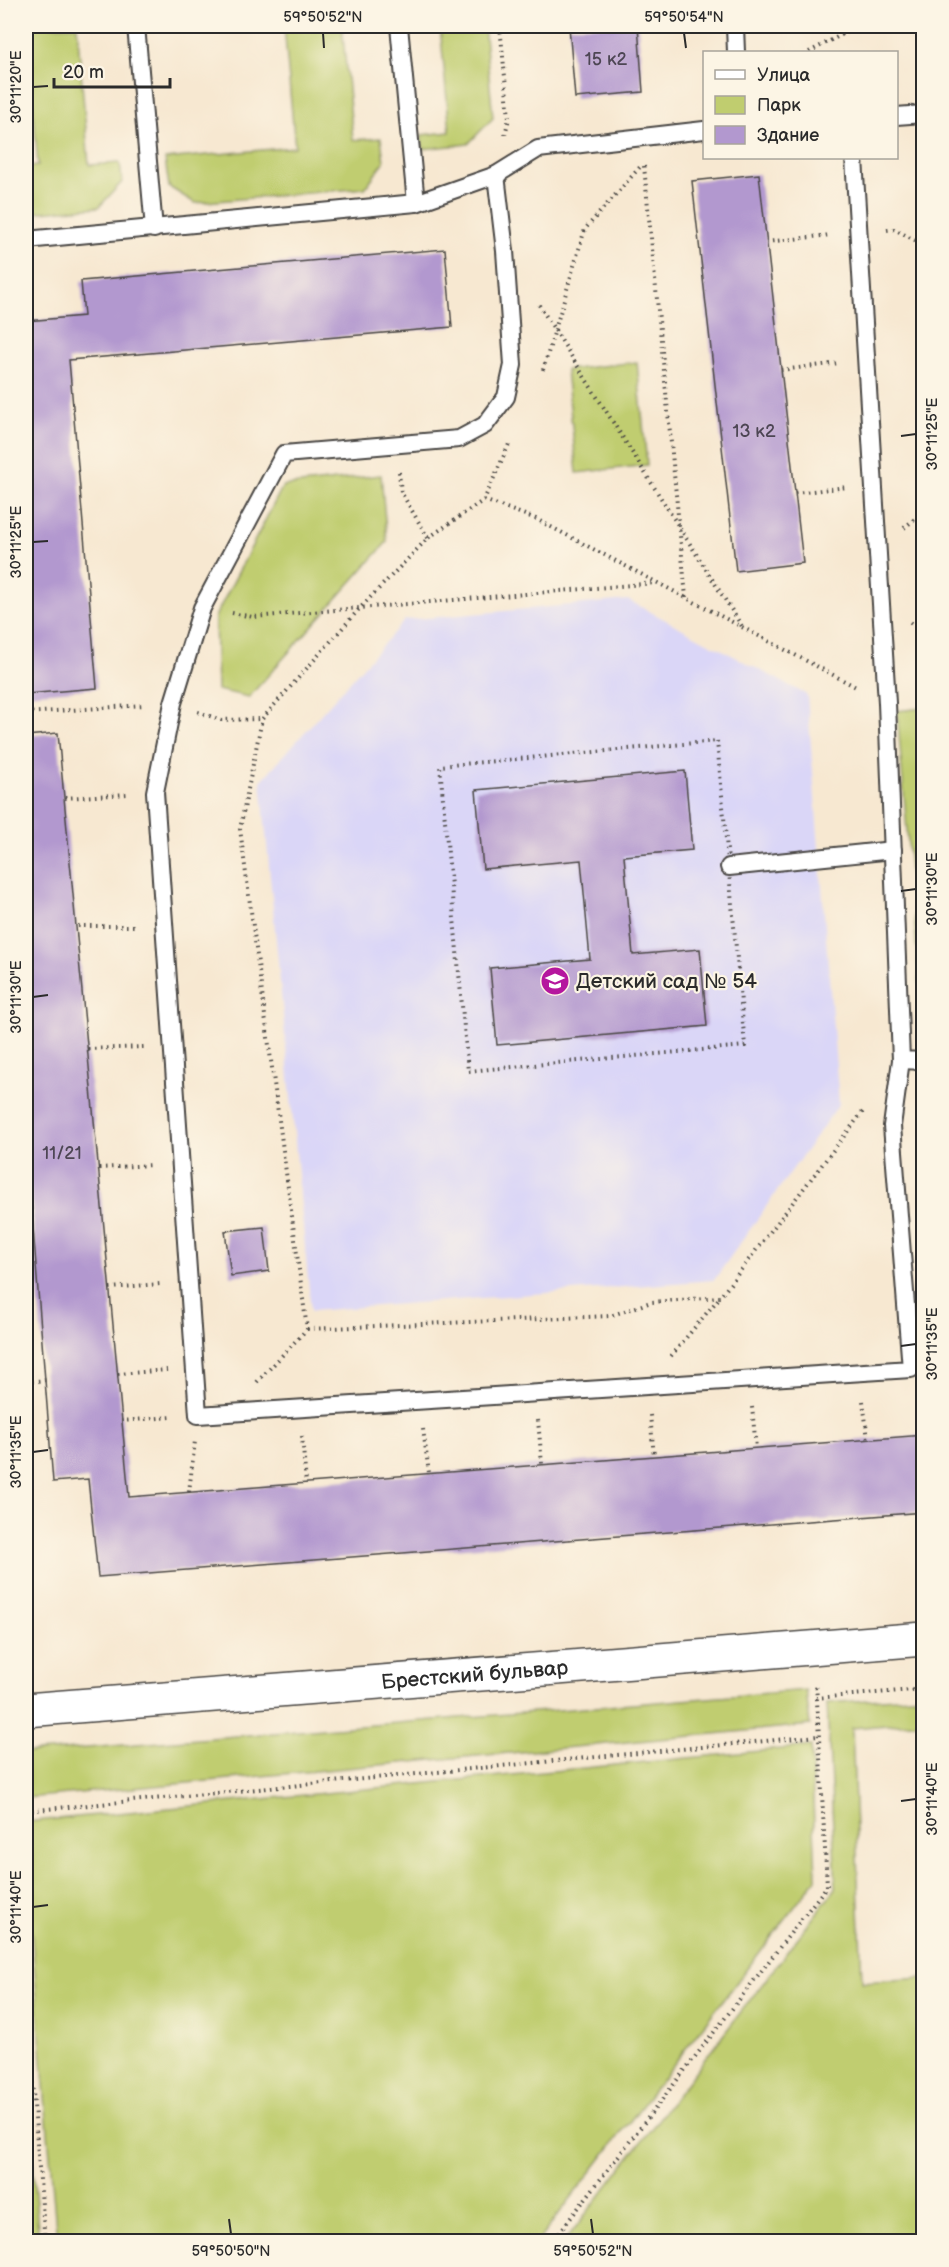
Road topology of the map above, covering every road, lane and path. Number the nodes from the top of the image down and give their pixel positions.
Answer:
1 (136, 26) edge
2 (399, 26) edge
3 (500, 26) edge
4 (735, 26) edge
5 (858, 26) edge
6 (736, 51) edge
7 (811, 51) edge
8 (924, 114) edge
9 (898, 116) edge
10 (703, 130) edge
11 (854, 159) edge
12 (496, 175) junction
13 (416, 202) junction
14 (154, 230) junction
15 (859, 232) junction
16 (26, 240) edge
17 (766, 242) dead end
18 (924, 244) edge
19 (536, 301) dead end
20 (555, 331) junction
21 (866, 360) junction
22 (781, 370) dead end
23 (541, 375) dead end
24 (513, 436) dead end
25 (395, 444) junction
26 (874, 484) junction
27 (795, 493) dead end
28 (484, 500) junction
29 (679, 526) junction
30 (428, 537) junction
31 (657, 582) junction
32 (686, 598) junction
33 (361, 607) junction
34 (202, 608) junction
35 (744, 628) junction
36 (173, 703) junction
37 (887, 703) junction
38 (26, 713) edge
39 (262, 719) junction
40 (155, 792) junction
41 (65, 798) dead end
42 (892, 850) junction
43 (729, 867) junction
44 (78, 926) dead end
45 (163, 926) junction
46 (173, 1046) junction
47 (88, 1049) dead end
48 (901, 1060) junction
49 (924, 1061) edge
50 (180, 1163) junction
51 (99, 1168) dead end
52 (189, 1282) junction
53 (110, 1288) dead end
54 (720, 1297) junction
55 (307, 1329) junction
56 (194, 1368) junction
57 (860, 1372) junction
58 (118, 1374) dead end
59 (750, 1379) junction
60 (46, 1380) dead end
61 (26, 1382) edge
62 (646, 1386) junction
63 (536, 1393) junction
64 (419, 1401) junction
65 (299, 1409) junction
66 (228, 1413) junction
67 (198, 1415) junction
68 (122, 1421) dead end
69 (868, 1439) dead end
70 (756, 1448) dead end
71 (654, 1456) dead end
72 (542, 1464) dead end
73 (429, 1473) dead end
74 (306, 1483) dead end
75 (189, 1492) dead end
76 (924, 1638) edge
77 (816, 1682) dead end
78 (924, 1689) edge
79 (816, 1698) junction
80 (26, 1710) edge
81 (818, 1736) junction
82 (26, 1811) edge
83 (26, 2005) edge
84 (45, 2241) edge
85 (552, 2241) edge

1 - 14 lane
2 - 13 lane
3 - 12 path
4 - 6 lane
5 - 7 path
8 - 9 lane
10 - 12 lane
11 - 15 lane
12 - 13 lane
12 - 25 lane
13 - 14 lane
14 - 16 lane
15 - 17 path
15 - 18 path
15 - 21 lane
19 - 20 path
20 - 23 path
20 - 29 path
20 - 29 path
21 - 22 path
21 - 26 lane
24 - 28 path
25 - 30 path
25 - 34 lane
26 - 27 path
26 - 37 lane
28 - 30 path
28 - 31 path
29 - 32 path
29 - 35 path
30 - 33 path
31 - 32 path
31 - 33 path
32 - 35 path
33 - 34 path
33 - 39 path
34 - 36 lane
35 - 37 path
36 - 38 path
36 - 39 path
36 - 40 lane
37 - 42 lane
39 - 55 path
40 - 41 path
40 - 45 lane
42 - 43 lane
42 - 48 lane
43 - 43 path
44 - 45 path
45 - 46 lane
46 - 47 path
46 - 50 lane
48 - 49 lane
48 - 54 path
48 - 57 lane
50 - 51 path
50 - 52 lane
52 - 53 path
52 - 56 lane
54 - 55 path
54 - 62 path
55 - 66 path
56 - 58 path
56 - 67 lane
57 - 59 lane
57 - 69 path
59 - 62 lane
59 - 70 path
60 - 61 path
62 - 63 lane
62 - 71 path
63 - 64 lane
63 - 72 path
64 - 65 lane
64 - 73 path
65 - 66 lane
65 - 74 path
66 - 67 lane
67 - 68 path
67 - 75 path
76 - 80 street, Брестский бульвар
77 - 79 path
78 - 79 path
79 - 81 path
81 - 82 path
81 - 85 path
83 - 84 path

